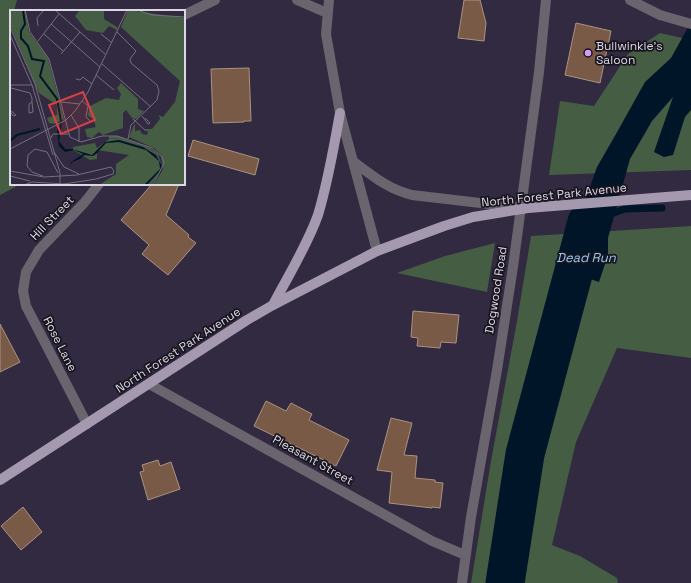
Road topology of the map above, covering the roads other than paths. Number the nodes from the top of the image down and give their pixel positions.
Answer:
1 (216, 0) edge
2 (297, 0) edge
3 (329, 0) edge
4 (546, 0) edge
5 (630, 0) edge
6 (642, 3) edge
7 (327, 13) junction
8 (185, 15) edge
9 (689, 24) edge
10 (340, 113) junction
11 (354, 162) junction
12 (98, 185) edge
13 (691, 195) edge
14 (528, 208) junction
15 (377, 252) junction
16 (26, 272) joint
17 (273, 305) junction
18 (149, 384) junction
19 (87, 424) junction
20 (0, 480) edge
21 (465, 555) junction
22 (462, 583) edge

1 - 8 street
2 - 7 street
3 - 7 street
4 - 21 street, Dogwood Road
5 - 6 street
6 - 9 street
7 - 10 street
10 - 11 street
10 - 17 main road
11 - 14 street
11 - 15 street
12 - 16 street, Hill Street
13 - 14 main road, North Forest Park Avenue
14 - 15 main road, North Forest Park Avenue
15 - 17 main road, North Forest Park Avenue
16 - 19 street, Rose Lane
17 - 18 main road, North Forest Park Avenue
18 - 19 main road, North Forest Park Avenue
18 - 21 street, Pleasant Street
19 - 20 main road, North Forest Park Avenue
21 - 22 street, Dogwood Road

